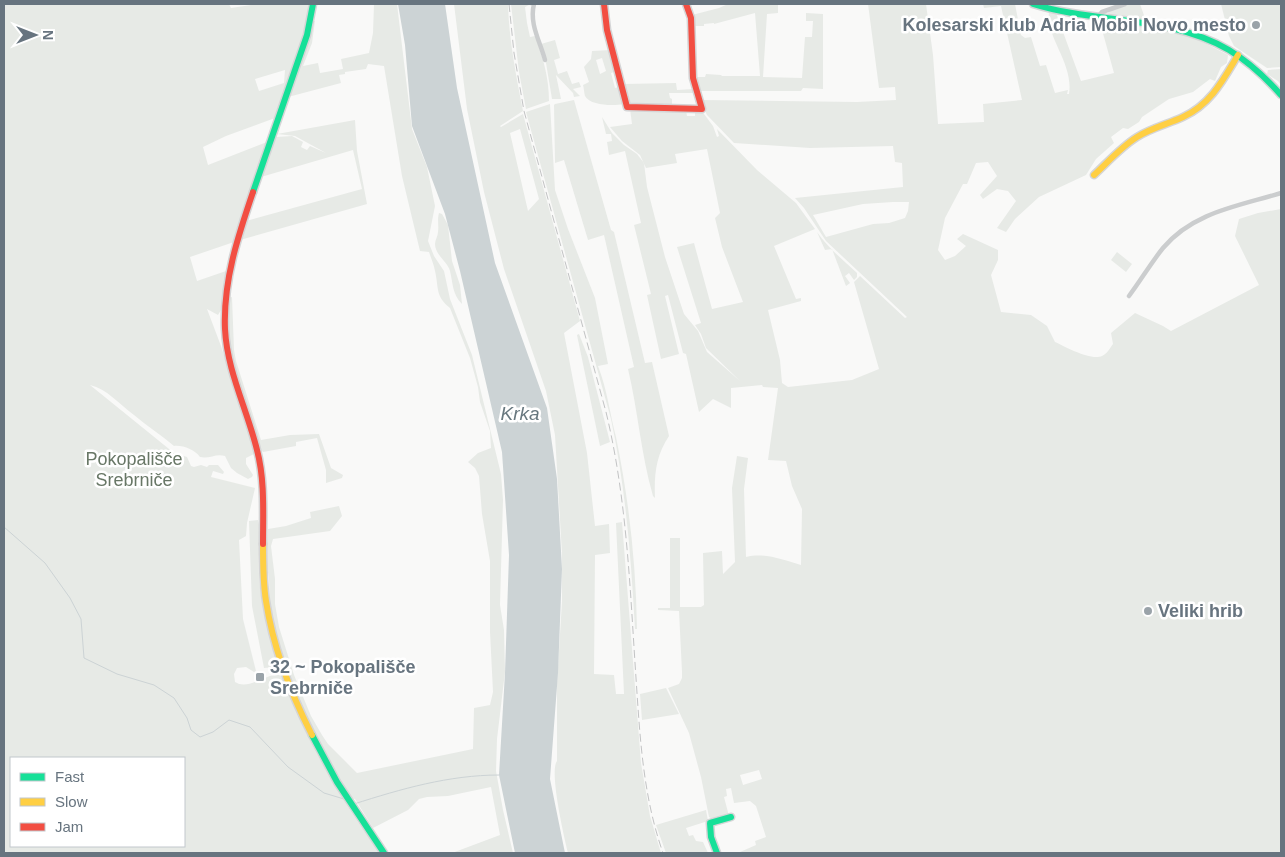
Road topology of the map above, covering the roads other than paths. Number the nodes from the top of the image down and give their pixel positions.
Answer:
1 (312, 4) edge
2 (534, 4) edge
3 (604, 4) edge
4 (686, 4) edge
5 (1033, 4) edge
6 (1125, 4) edge
7 (1098, 17) junction
8 (1238, 55) junction
9 (545, 60) dead end
10 (1281, 95) edge
11 (1094, 175) dead end
12 (1281, 193) edge
13 (1129, 296) dead end
14 (731, 817) dead end
15 (384, 853) edge
16 (717, 853) edge

1 - 15 main road
2 - 9 street
3 - 4 main road
5 - 7 main road
6 - 7 street
7 - 8 main road
8 - 10 main road
8 - 11 main road
12 - 13 street
14 - 16 main road

